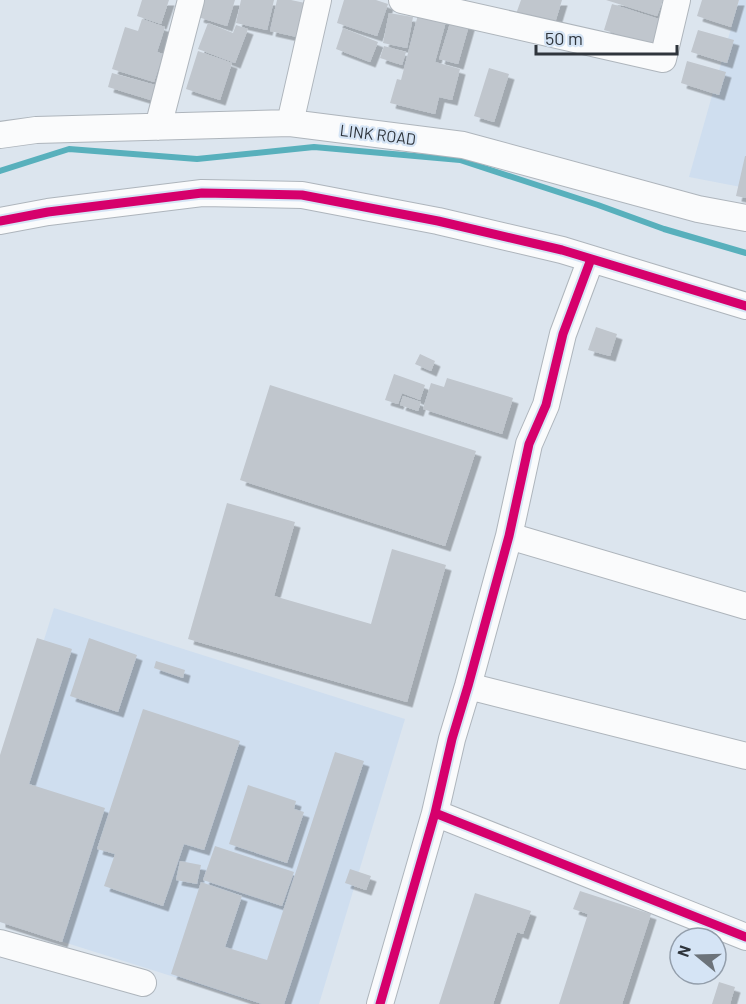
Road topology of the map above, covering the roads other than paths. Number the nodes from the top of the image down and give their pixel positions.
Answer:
1 (190, 0) edge
2 (318, 0) edge
3 (402, 0) edge
4 (677, 0) edge
5 (290, 123) junction
6 (158, 127) junction
7 (0, 135) edge
8 (746, 218) edge
9 (0, 220) edge
10 (591, 259) junction
11 (746, 306) edge
12 (509, 536) junction
13 (746, 606) edge
14 (468, 686) junction
15 (746, 756) edge
16 (435, 813) junction
17 (746, 937) edge
18 (0, 943) edge
19 (143, 983) dead end
20 (380, 1004) edge

1 - 6 street
2 - 5 street
3 - 4 street
5 - 6 street, LINK ROAD
5 - 8 street, LINK ROAD
6 - 7 street, LINK ROAD
9 - 10 street
10 - 11 street
10 - 12 street
12 - 13 street
12 - 14 street
14 - 15 street
14 - 16 street
16 - 17 street
16 - 20 street
18 - 19 street

